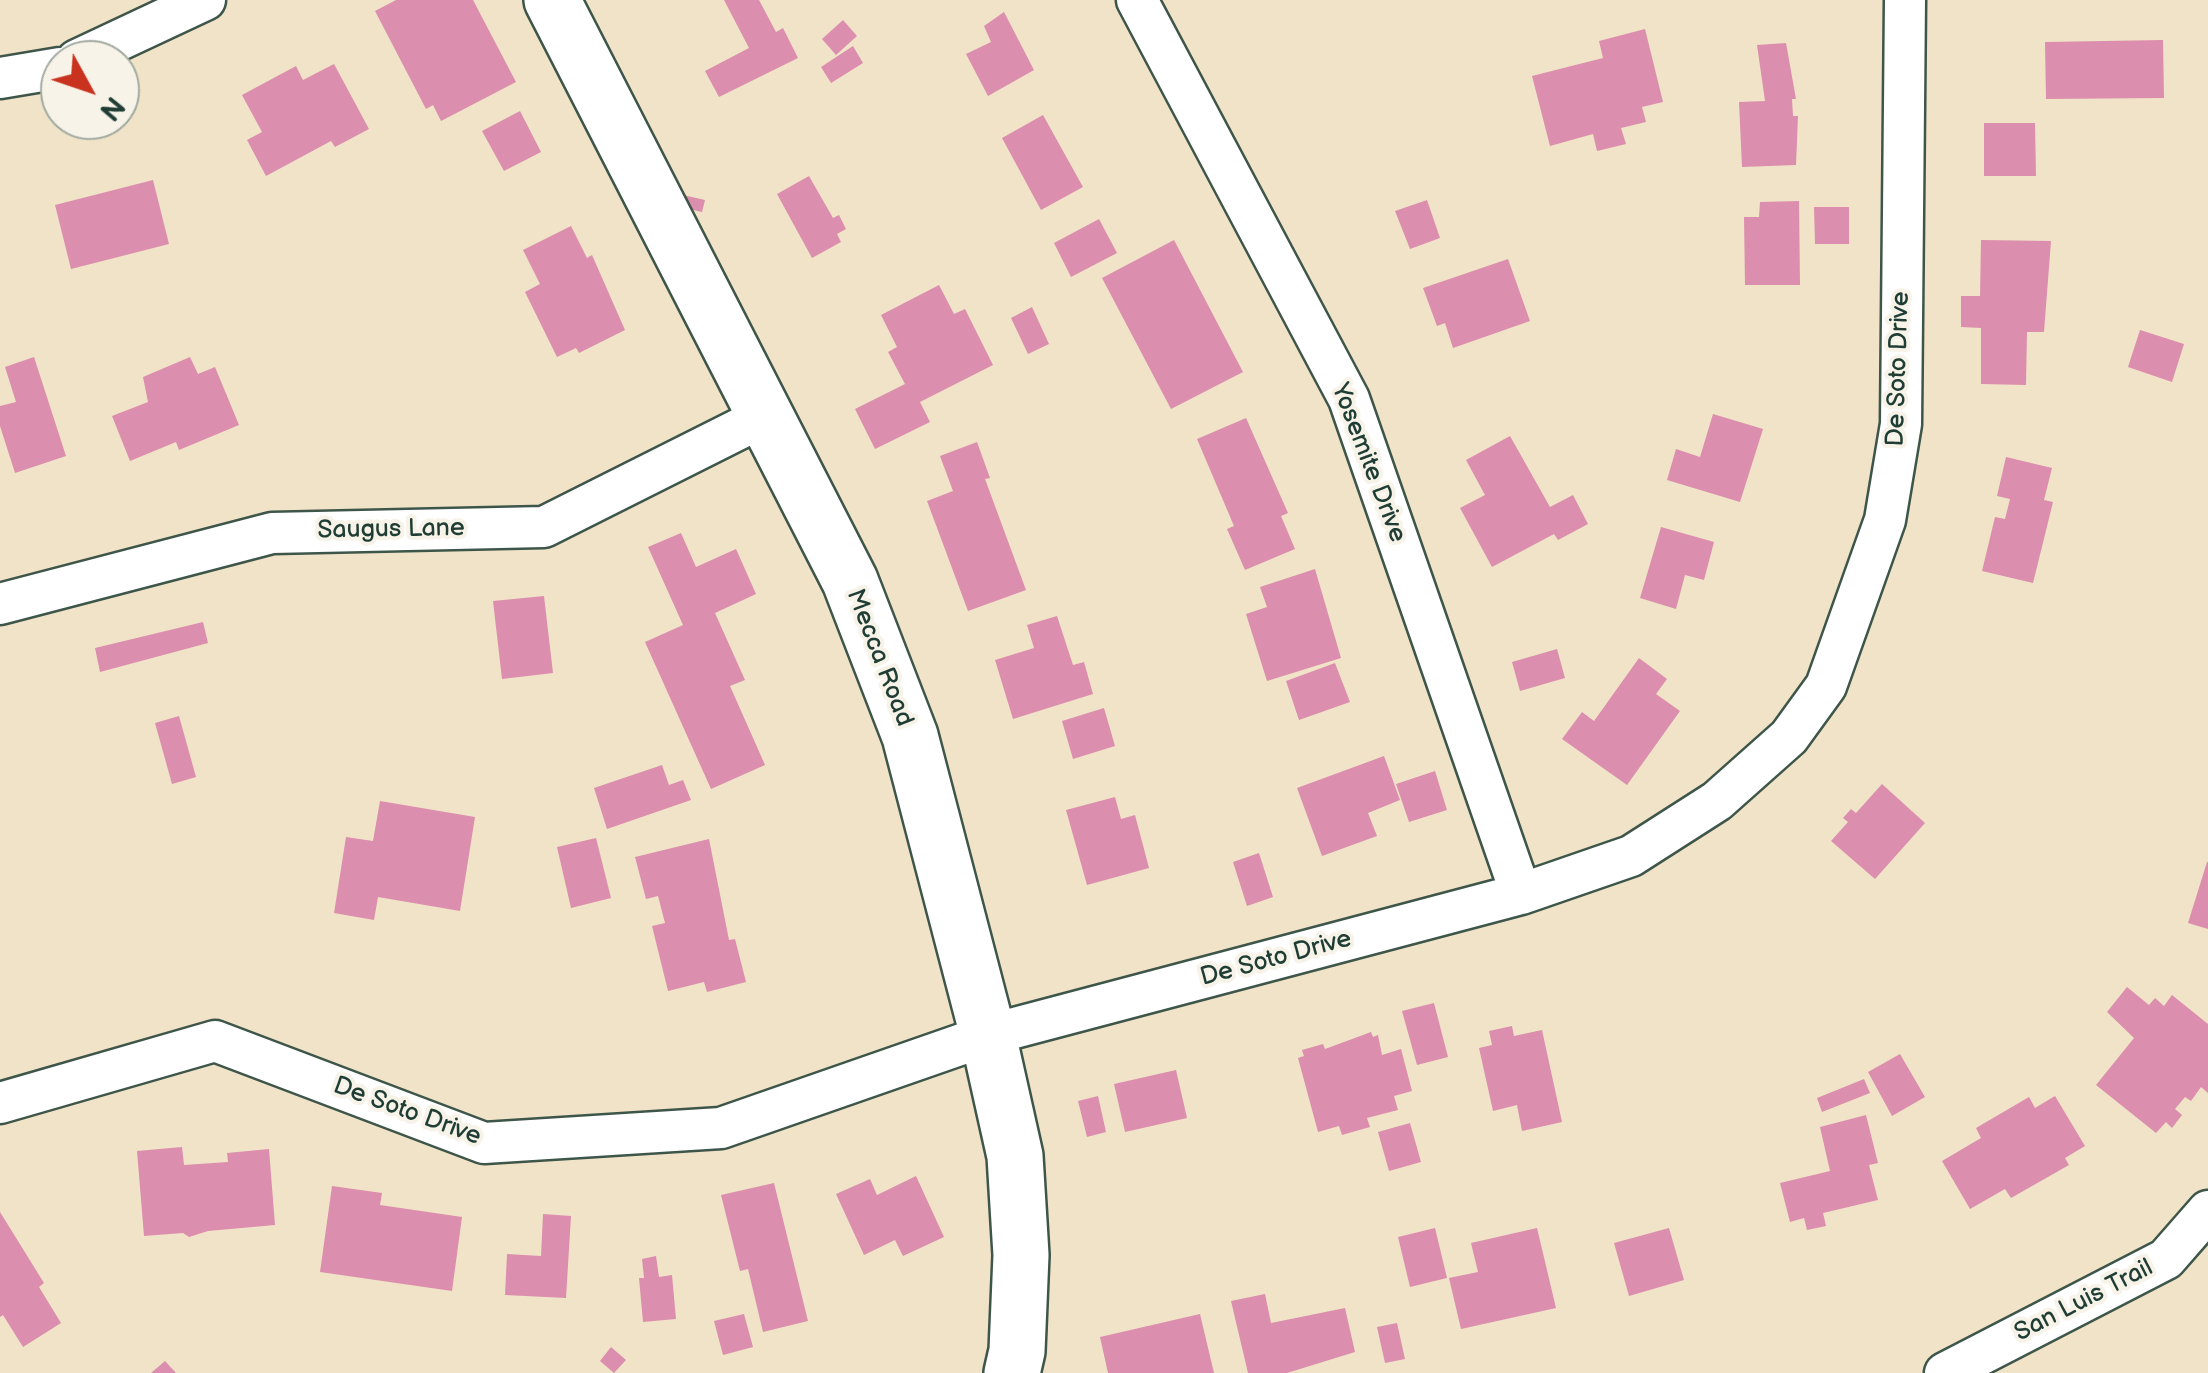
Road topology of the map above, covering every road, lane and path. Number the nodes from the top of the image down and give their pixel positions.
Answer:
1 (204, 0) edge
2 (552, 0) edge
3 (1137, 0) edge
4 (1905, 0) edge
5 (119, 40) edge
6 (40, 71) edge
7 (0, 78) edge
8 (765, 416) junction
9 (0, 604) edge
10 (1521, 894) junction
11 (988, 1035) junction
12 (0, 1103) edge
13 (2208, 1211) edge
14 (1012, 1373) edge
15 (1945, 1373) edge

1 - 5 street
2 - 8 street, Mecca Road
3 - 10 street, Yosemite Drive
4 - 10 street, De Soto Drive
6 - 7 street
8 - 9 street, Saugus Lane
8 - 11 street, Mecca Road
10 - 11 street, De Soto Drive
11 - 12 street, De Soto Drive
11 - 14 street, Mecca Road
13 - 15 street, San Luis Trail

